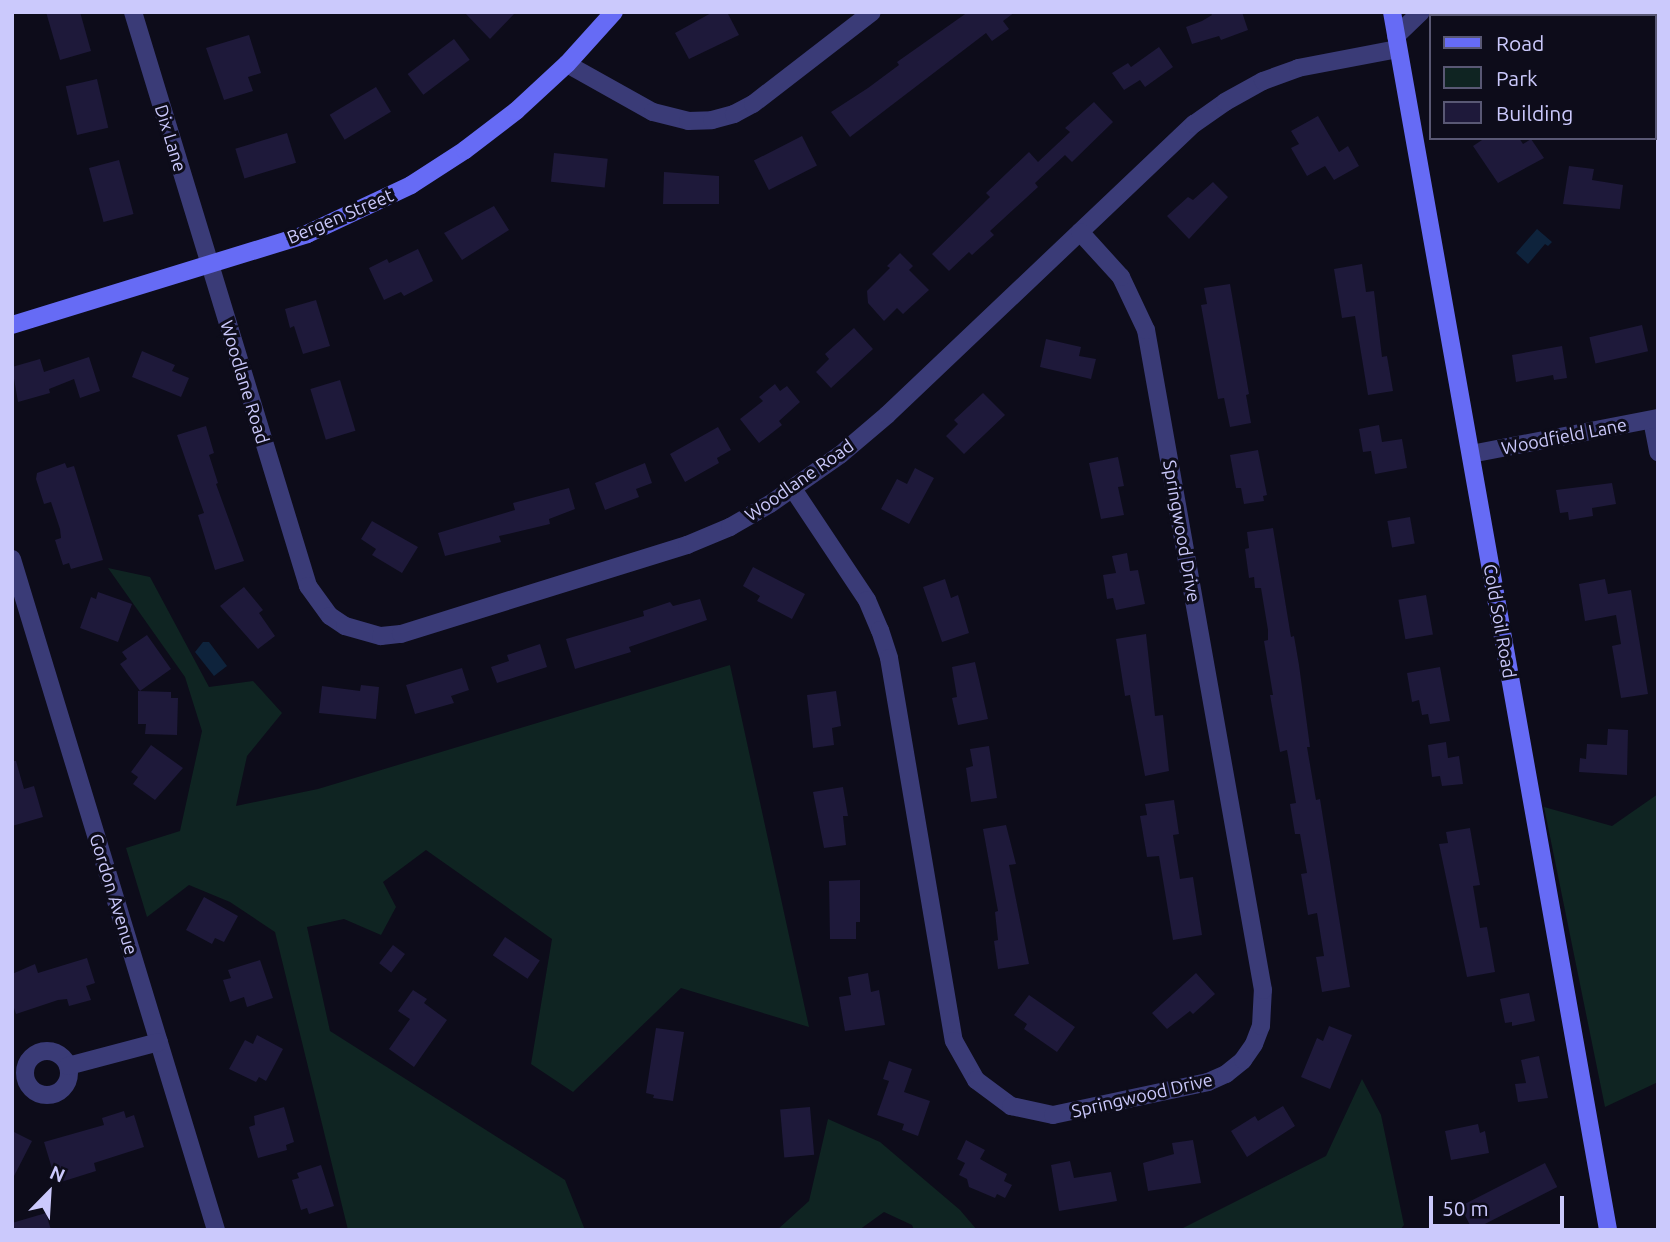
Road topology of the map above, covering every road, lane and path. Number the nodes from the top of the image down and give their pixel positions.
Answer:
1 (133, 12) edge
2 (614, 12) edge
3 (872, 12) edge
4 (1392, 12) edge
5 (1421, 12) edge
6 (1397, 42) junction
7 (567, 64) junction
8 (1080, 232) junction
9 (209, 264) junction
10 (12, 325) edge
11 (1655, 419) edge
12 (1658, 452) edge
13 (1471, 454) junction
14 (793, 489) junction
15 (12, 559) edge
16 (159, 1042) junction
17 (68, 1066) dead end
18 (216, 1230) edge
19 (1608, 1230) edge

1 - 9 street, Dix Lane
2 - 7 street, Bergen Street
3 - 7 street
4 - 6 street, Cold Soil Road
5 - 6 street
6 - 8 street, Woodlane Road
6 - 13 street, Cold Soil Road
7 - 9 street, Bergen Street
8 - 14 street, Woodlane Road
8 - 14 street, Springwood Drive
9 - 10 street, Bergen Street
9 - 14 street, Woodlane Road
11 - 12 street
11 - 13 street, Woodfield Lane
13 - 19 street, Cold Soil Road
15 - 16 street, Gordon Avenue
16 - 17 street
16 - 18 street, Gordon Avenue

